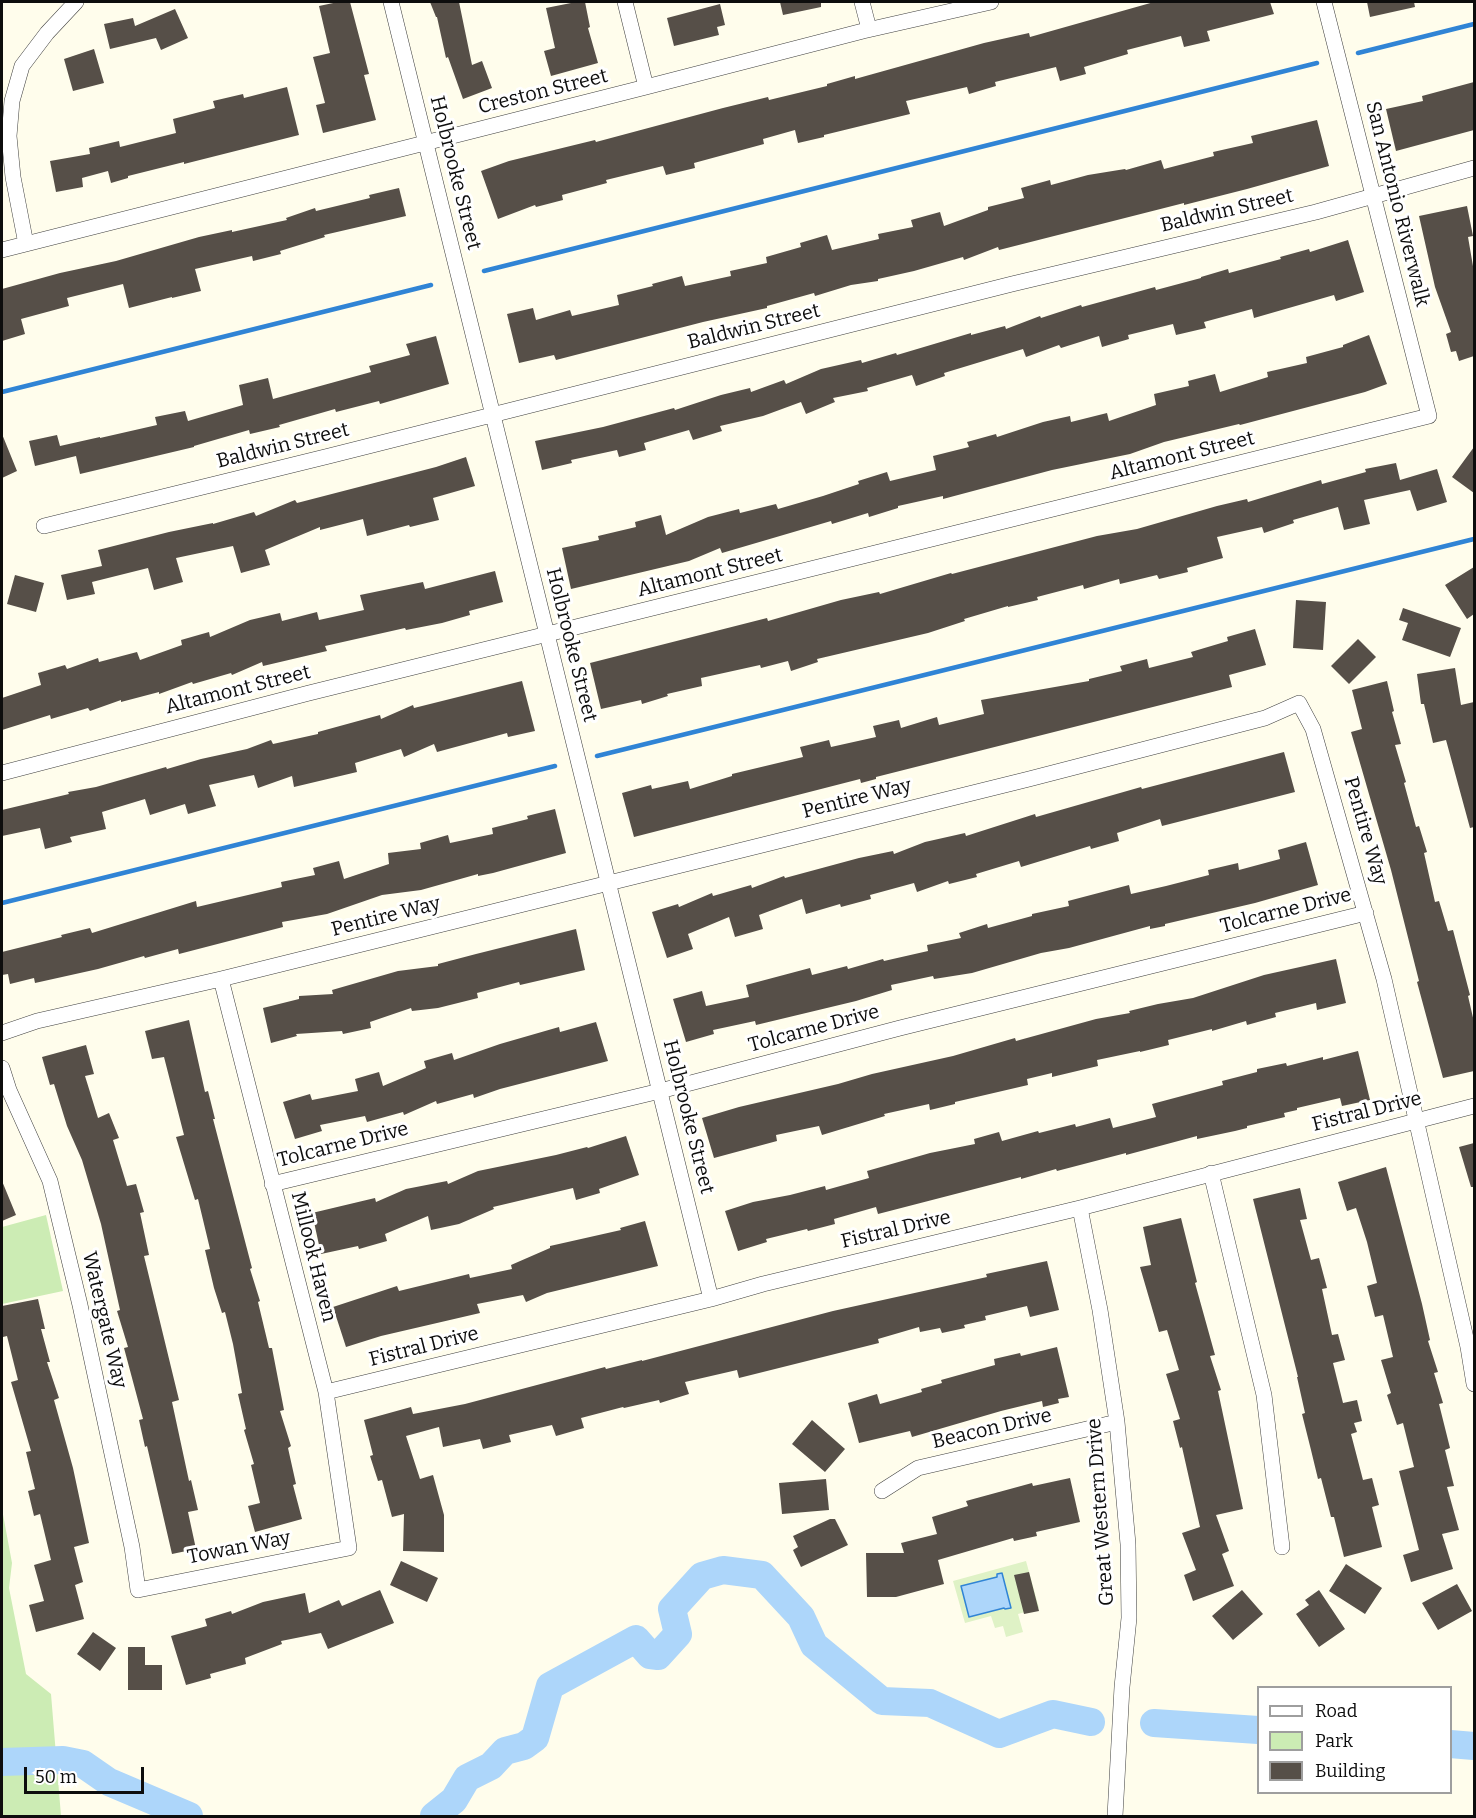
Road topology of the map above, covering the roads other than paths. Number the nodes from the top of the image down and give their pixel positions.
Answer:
1 (76, 2) edge
2 (391, 2) edge
3 (625, 2) edge
4 (862, 2) edge
5 (991, 2) edge
6 (1324, 2) edge
7 (869, 29) junction
8 (646, 87) junction
9 (426, 143) junction
10 (1474, 168) edge
11 (1374, 196) junction
12 (26, 244) junction
13 (2, 250) edge
14 (493, 415) junction
15 (1429, 416) joint
16 (44, 526) dead end
17 (547, 635) junction
18 (2, 773) edge
19 (608, 884) junction
20 (1366, 913) junction
21 (221, 979) junction
22 (2, 1033) edge
23 (2, 1068) edge
24 (660, 1091) junction
25 (1474, 1106) edge
26 (1417, 1121) junction
27 (1212, 1173) junction
28 (272, 1184) junction
29 (1080, 1208) junction
30 (711, 1299) junction
31 (1474, 1384) edge
32 (326, 1392) junction
33 (1117, 1422) junction
34 (882, 1491) dead end
35 (1282, 1547) dead end
36 (349, 1548) joint
37 (138, 1590) joint
38 (1115, 1816) edge

1 - 12 street
2 - 9 street, Holbrooke Street
3 - 8 street
4 - 7 street
5 - 7 street, Creston Street
6 - 11 street, San Antonio Riverwalk
7 - 8 street, Creston Street
8 - 9 street, Creston Street
9 - 12 street, Creston Street
9 - 14 street, Holbrooke Street
10 - 11 street, Baldwin Street
11 - 14 street, Baldwin Street
11 - 15 street, San Antonio Riverwalk
12 - 13 street, Creston Street
14 - 16 street, Baldwin Street
14 - 17 street, Holbrooke Street
15 - 17 street, Altamont Street
17 - 18 street, Altamont Street
17 - 19 street, Holbrooke Street
19 - 20 street, Pentire Way
19 - 21 street, Pentire Way
19 - 24 street, Holbrooke Street
20 - 24 street, Tolcarne Drive
20 - 26 street, Pentire Way
21 - 22 street, Pentire Way
21 - 28 street, Millook Haven
23 - 37 street, Watergate Way
24 - 28 street, Tolcarne Drive
24 - 30 street, Holbrooke Street
25 - 26 street, Fistral Drive
26 - 27 street, Fistral Drive
26 - 31 street, Pentire Way
27 - 29 street, Fistral Drive
27 - 35 street
28 - 32 street, Millook Haven
29 - 30 street, Fistral Drive
29 - 33 street, Great Western Drive
30 - 32 street, Fistral Drive
32 - 36 street, Millook Haven
33 - 34 street, Beacon Drive
33 - 38 street, Great Western Drive
36 - 37 street, Towan Way

